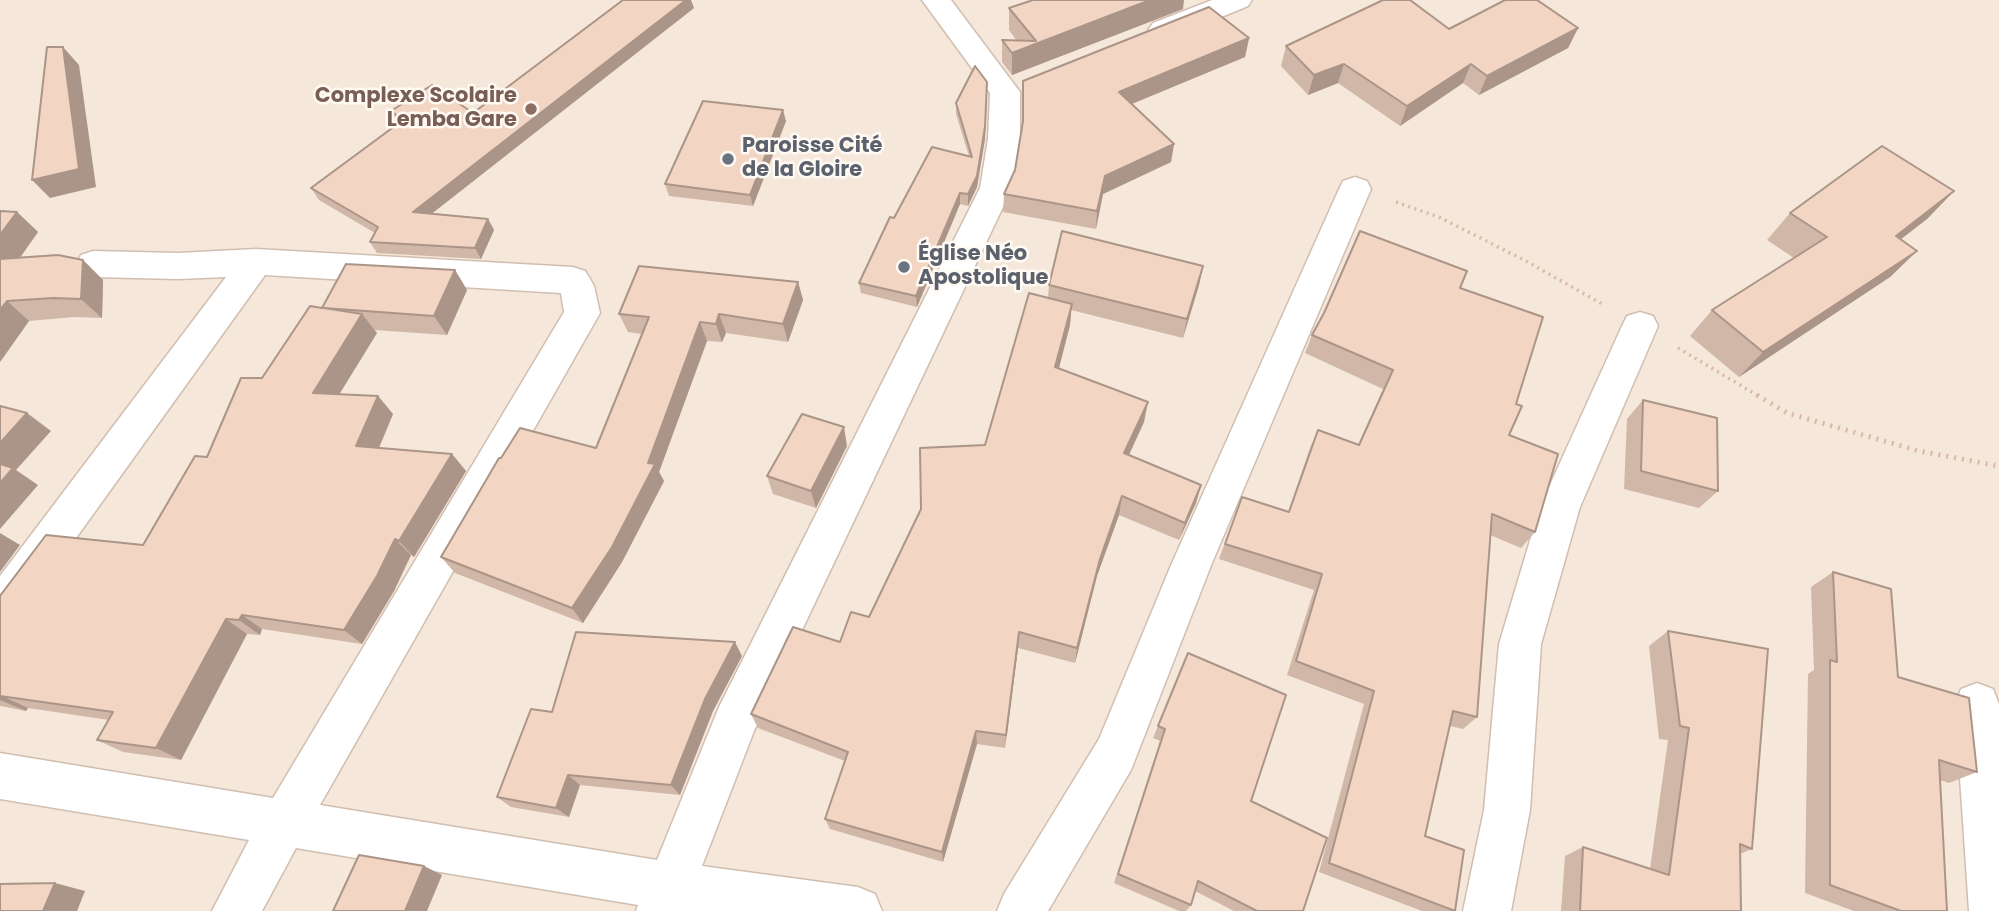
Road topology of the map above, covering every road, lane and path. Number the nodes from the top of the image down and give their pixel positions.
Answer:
1 (936, 0) edge
2 (1238, 0) edge
3 (1134, 41) edge
4 (1355, 188) dead end
5 (256, 262) junction
6 (93, 264) dead end
7 (1640, 326) dead end
8 (0, 609) edge
9 (1977, 705) dead end
10 (0, 776) edge
11 (284, 823) junction
12 (666, 899) edge
13 (236, 911) edge
14 (858, 911) edge
15 (1021, 911) edge
16 (1487, 911) edge
17 (1993, 911) edge

1 - 12 street
2 - 3 street
4 - 15 street
5 - 6 street
5 - 8 street
5 - 11 street
7 - 16 street
9 - 17 street
10 - 11 street
11 - 12 street
11 - 13 street
12 - 14 street

